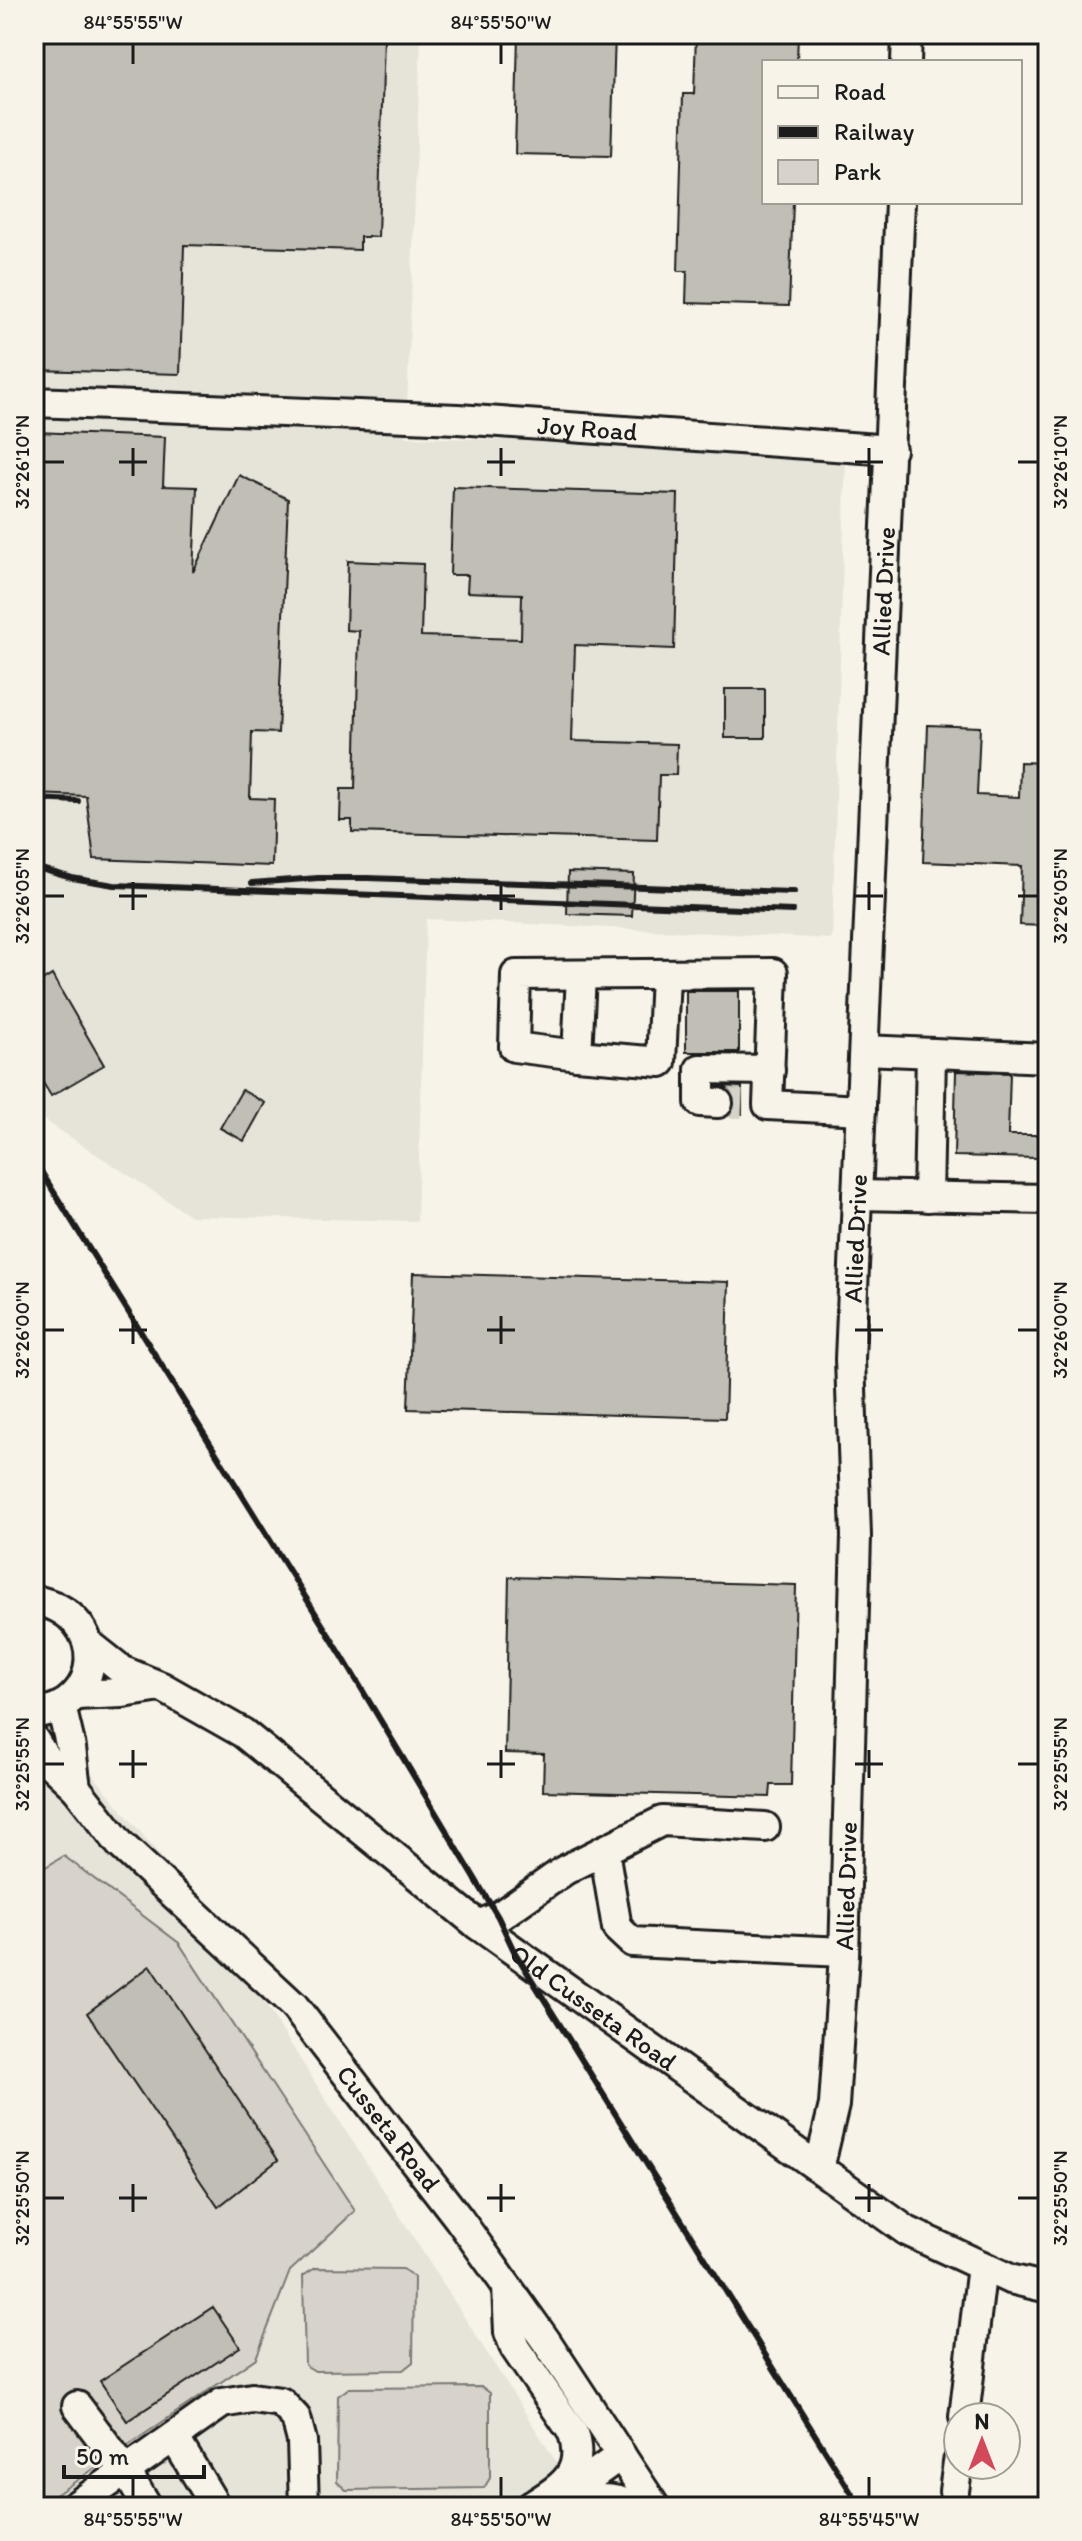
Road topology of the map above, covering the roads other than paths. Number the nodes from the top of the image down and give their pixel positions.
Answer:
1 (907, 34) edge
2 (906, 60) edge
3 (900, 204) edge
4 (34, 402) edge
5 (891, 450) junction
6 (581, 975) junction
7 (665, 976) junction
8 (864, 1050) junction
9 (931, 1054) junction
10 (577, 1055) junction
11 (1048, 1058) edge
12 (661, 1062) junction
13 (700, 1069) junction
14 (770, 1070) junction
15 (743, 1104) junction
16 (861, 1110) junction
17 (857, 1195) junction
18 (928, 1197) junction
19 (1048, 1199) edge
20 (34, 1600) edge
21 (89, 1644) junction
22 (162, 1687) junction
23 (57, 1705) edge
24 (34, 1740) edge
25 (76, 1788) junction
26 (765, 1827) dead end
27 (604, 1850) junction
28 (478, 1925) junction
29 (844, 1952) junction
30 (819, 2168) junction
31 (982, 2266) junction
32 (507, 2287) junction
33 (1048, 2288) edge
34 (966, 2401) edge
35 (77, 2406) dead end
36 (174, 2437) junction
37 (621, 2455) junction
38 (126, 2471) junction
39 (955, 2481) edge
40 (954, 2491) dead end
41 (74, 2507) edge
42 (147, 2507) edge
43 (216, 2507) edge
44 (304, 2507) edge
45 (530, 2507) edge
46 (546, 2507) edge
47 (567, 2507) edge
48 (634, 2507) edge
49 (655, 2507) edge

1 - 2 street
3 - 5 street
4 - 5 street, Joy Road
5 - 8 street, Allied Drive
6 - 7 street
6 - 10 street
6 - 10 street
7 - 12 street
7 - 14 street
8 - 9 street
8 - 16 street, Allied Drive
9 - 11 street
9 - 18 street
10 - 12 street
12 - 13 street
13 - 14 street
13 - 15 street
14 - 15 street
15 - 16 street
16 - 17 street, Allied Drive
17 - 18 street
17 - 29 street, Allied Drive
18 - 19 street
20 - 21 street
21 - 22 street, Old Cusseta Road
21 - 23 street
22 - 23 street
22 - 28 street, Old Cusseta Road
23 - 25 street
24 - 25 street, Cusseta Road
25 - 32 street, Cusseta Road
26 - 27 street
27 - 28 street
27 - 29 street
28 - 30 street, Old Cusseta Road
29 - 30 street, Allied Drive
30 - 31 street, Old Cusseta Road
31 - 33 street, Old Cusseta Road
31 - 34 street
32 - 37 street, Cusseta Road
32 - 45 street
35 - 38 street
36 - 38 street
36 - 43 street
36 - 44 street
37 - 46 street
37 - 49 street, Cusseta Road
38 - 41 street
38 - 42 street
39 - 40 street
47 - 48 street

